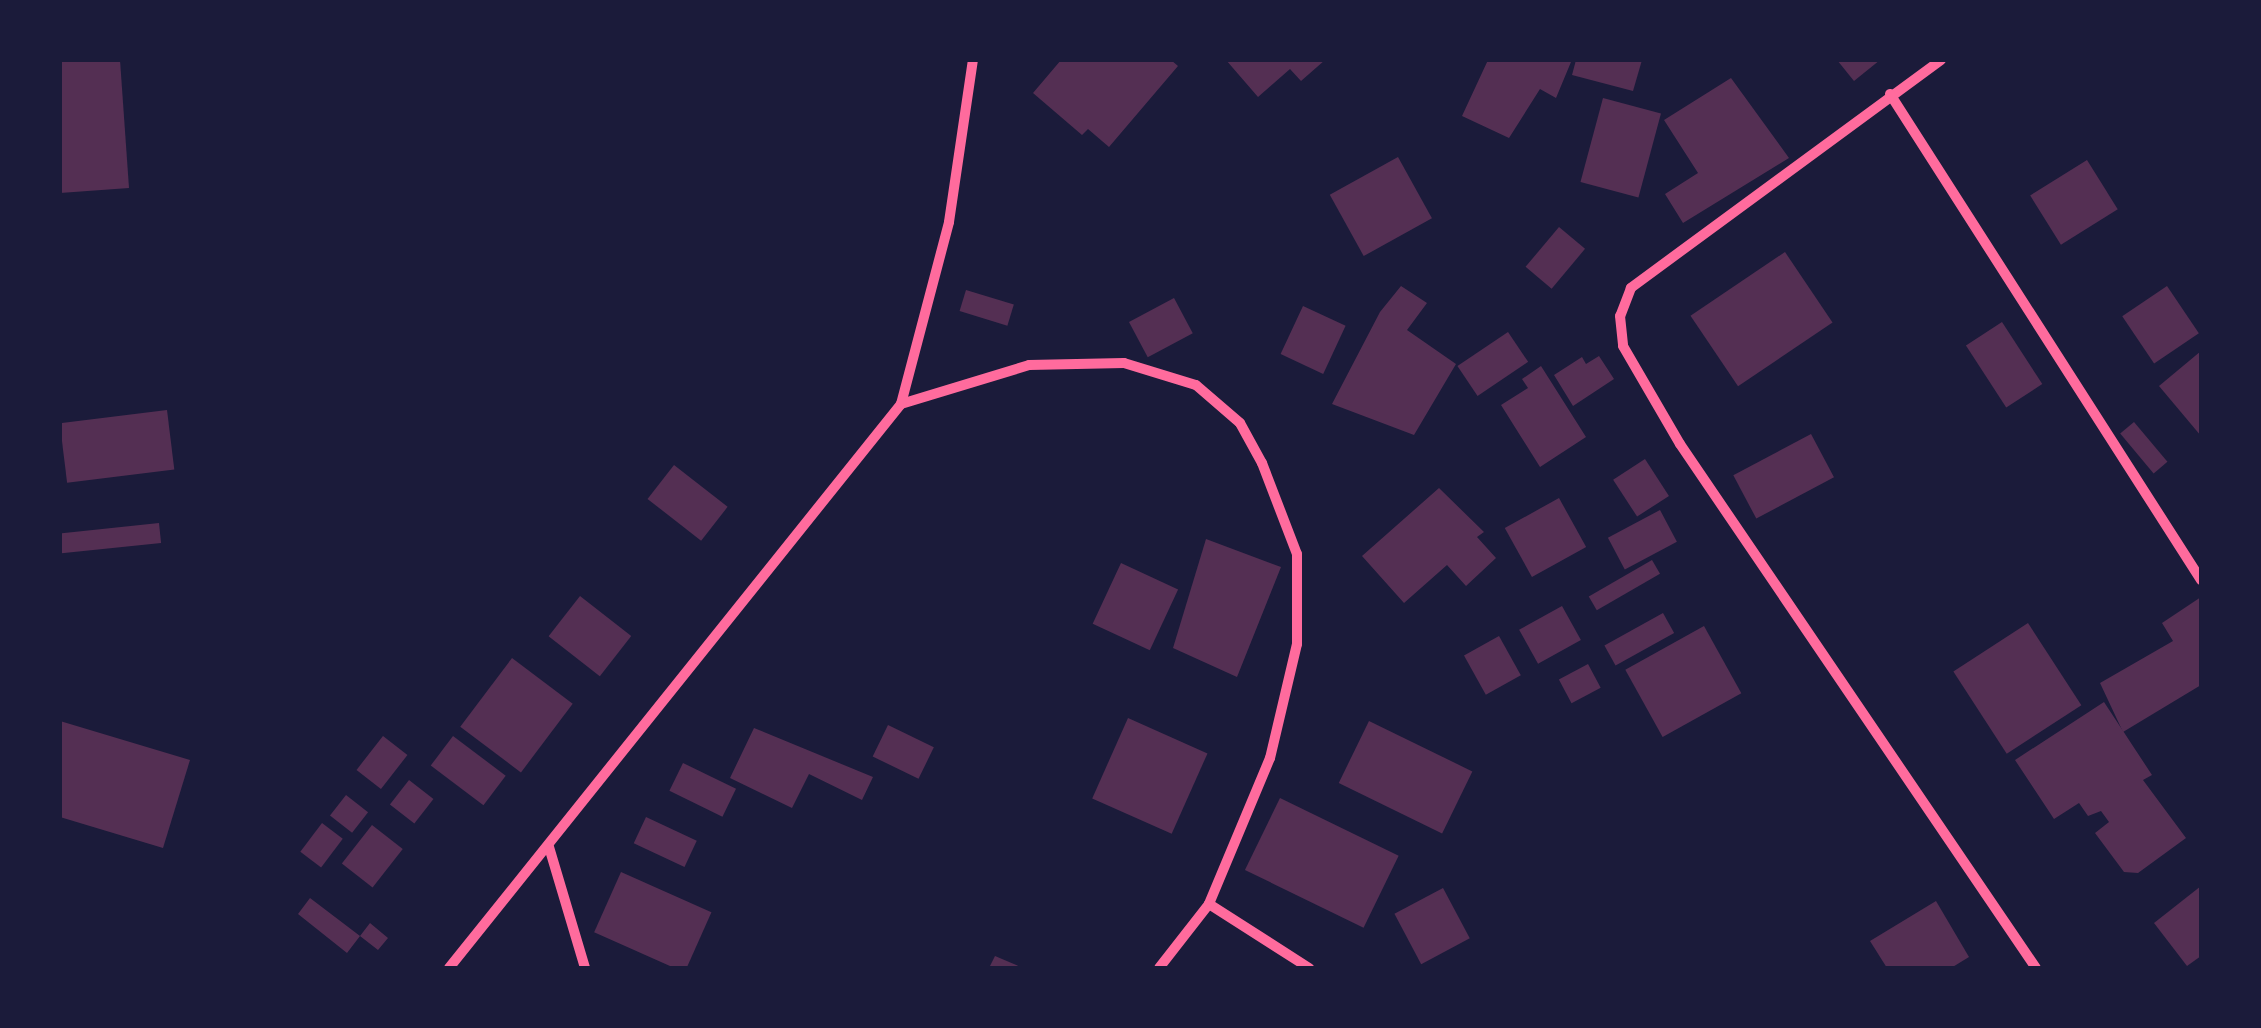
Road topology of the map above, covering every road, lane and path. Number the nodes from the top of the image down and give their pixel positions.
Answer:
1 (973, 60) edge
2 (1941, 60) edge
3 (1890, 94) junction
4 (901, 404) junction
5 (2201, 580) edge
6 (549, 847) junction
7 (1209, 904) junction
8 (448, 968) edge
9 (585, 968) edge
10 (1158, 968) edge
11 (1309, 968) edge
12 (2036, 968) edge

1 - 4 street
2 - 3 street
3 - 5 street
3 - 12 street
4 - 6 street
4 - 7 street
6 - 8 street
6 - 9 street
7 - 10 street
7 - 11 street

